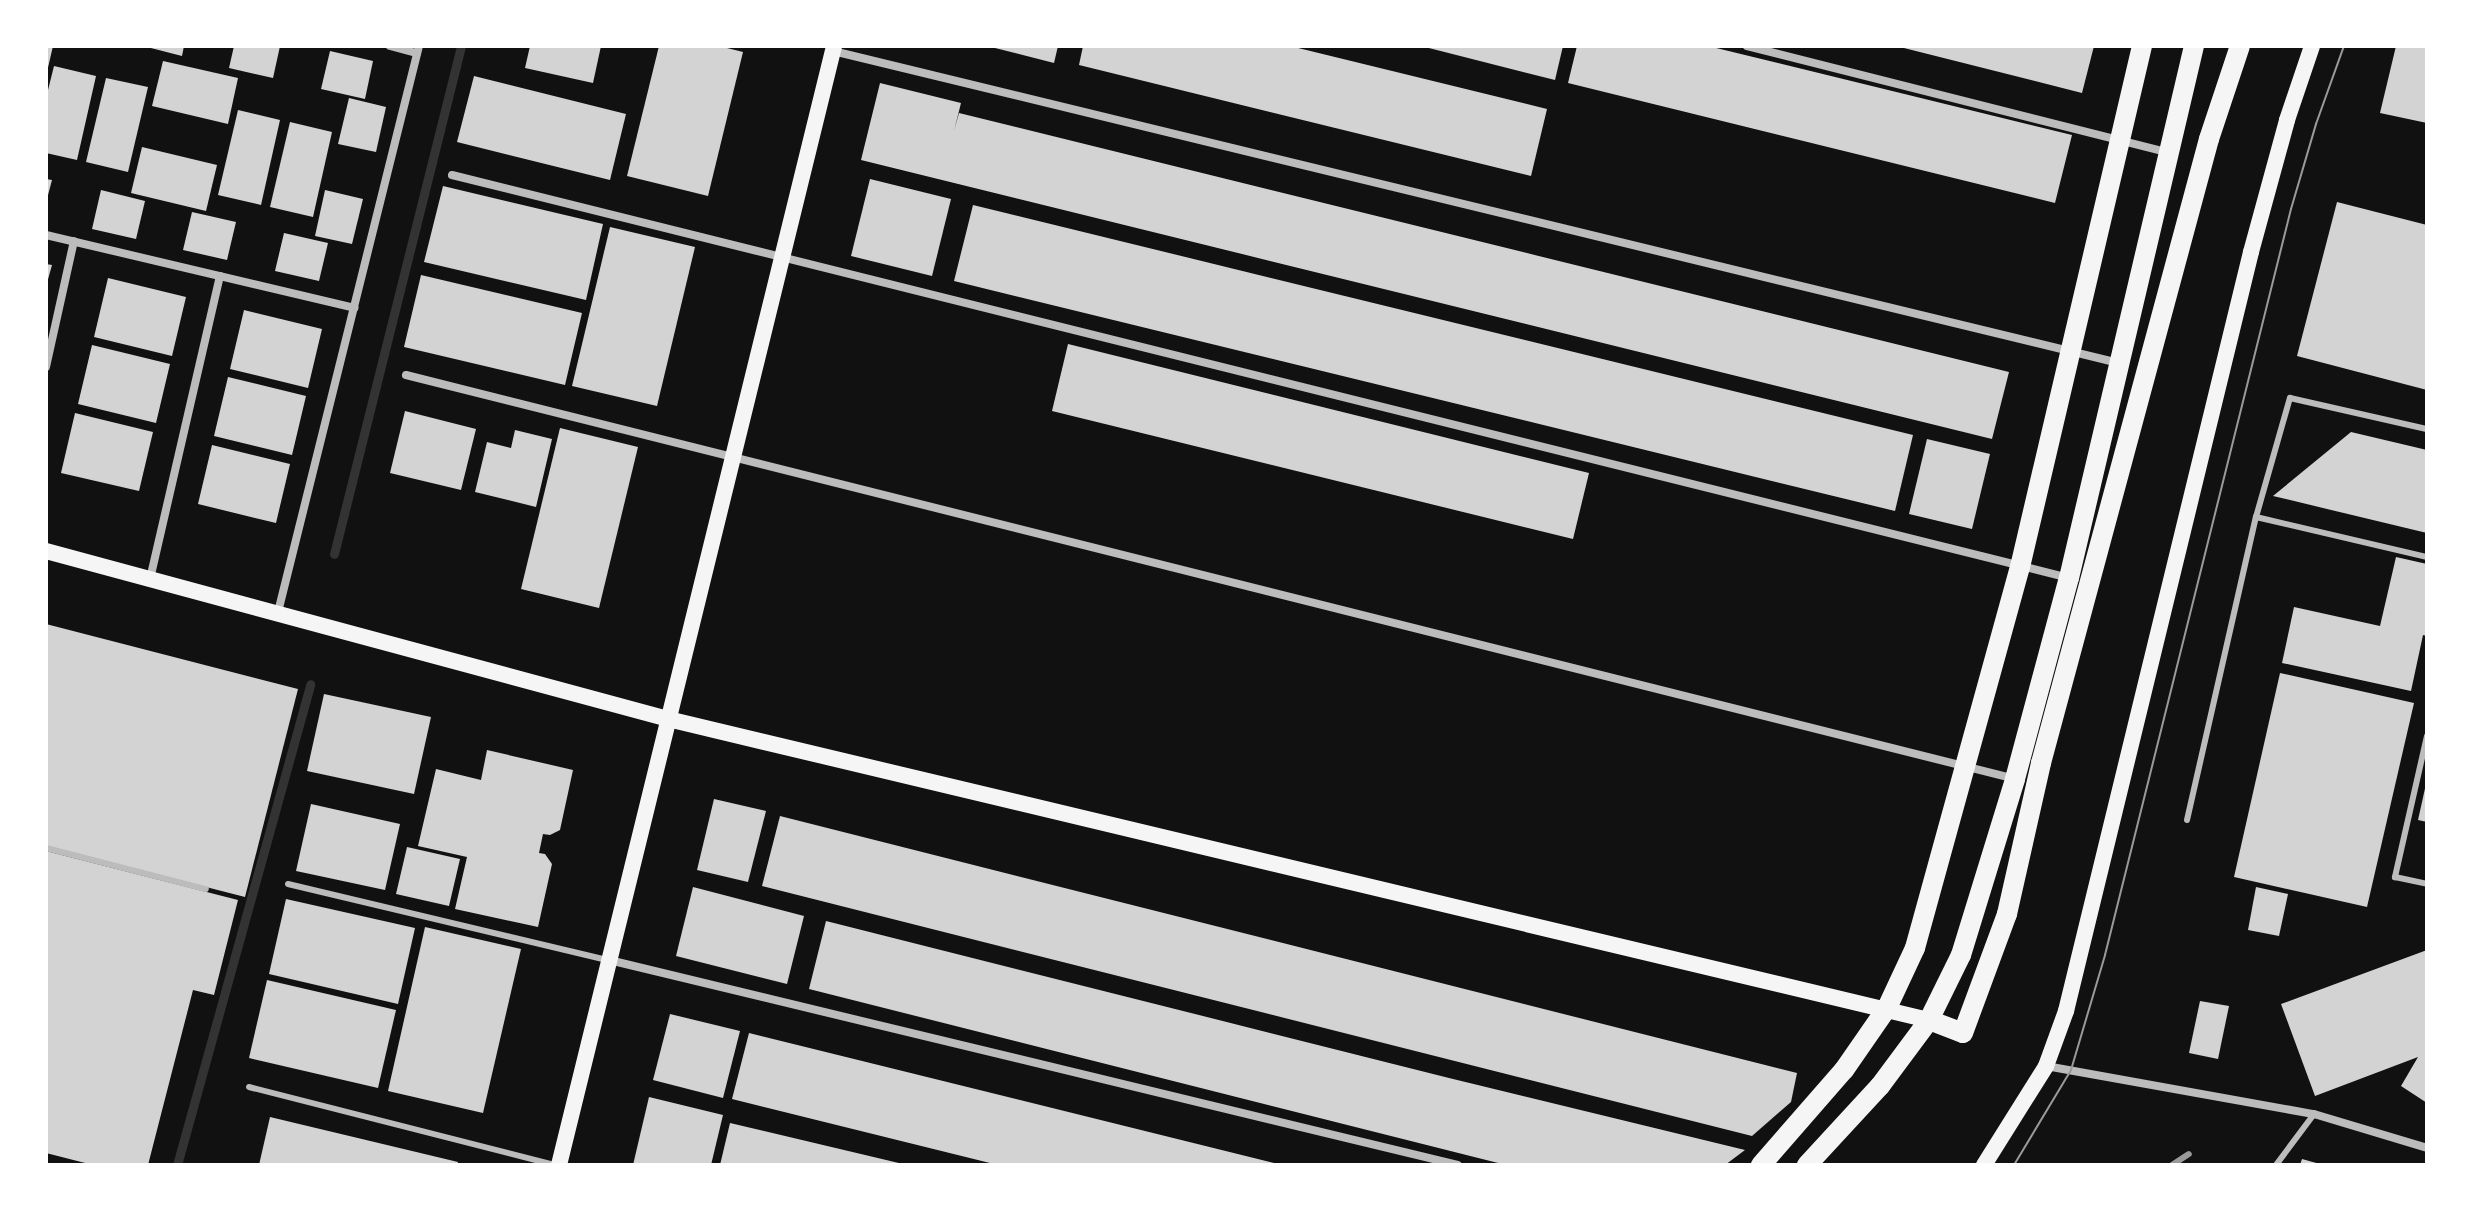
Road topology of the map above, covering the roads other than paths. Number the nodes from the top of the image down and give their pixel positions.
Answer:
1 (390, 46) edge
2 (1747, 46) edge
3 (2142, 46) edge
4 (2194, 46) edge
5 (2240, 46) edge
6 (2312, 46) edge
7 (834, 49) edge
8 (418, 50) edge
9 (2119, 142) junction
10 (2170, 153) junction
11 (452, 175) dead end
12 (46, 235) edge
13 (74, 241) junction
14 (782, 258) junction
15 (220, 276) junction
16 (354, 308) junction
17 (2071, 353) junction
18 (2119, 363) junction
19 (46, 367) edge
20 (406, 375) dead end
21 (2427, 429) edge
22 (733, 456) junction
23 (2256, 517) junction
24 (46, 551) edge
25 (2427, 557) edge
26 (2020, 567) junction
27 (2069, 578) junction
28 (150, 579) junction
29 (278, 612) junction
30 (668, 719) junction
31 (2427, 736) edge
32 (1967, 767) junction
33 (2015, 779) junction
34 (2187, 820) dead end
35 (46, 848) edge
36 (288, 884) dead end
37 (2427, 884) edge
38 (206, 889) dead end
39 (609, 960) junction
40 (1887, 1008) junction
41 (1929, 1020) junction
42 (2046, 1066) junction
43 (249, 1087) dead end
44 (2314, 1114) junction
45 (2427, 1148) edge
46 (558, 1165) edge
47 (1458, 1165) edge
48 (1761, 1165) edge
49 (1807, 1165) edge
50 (1984, 1165) edge
51 (2276, 1165) edge

1 - 8 street
2 - 9 street
3 - 9 main road
4 - 10 main road
5 - 41 main road
6 - 42 main road
7 - 14 main road
7 - 17 street
8 - 16 street
9 - 10 street
9 - 17 main road
10 - 18 main road
11 - 14 street
12 - 13 street
13 - 15 street
13 - 19 street
14 - 22 main road
14 - 26 street
15 - 16 street
15 - 28 street
16 - 29 street
17 - 18 street
17 - 26 main road
18 - 27 main road
20 - 22 street
21 - 23 lane
22 - 30 main road
22 - 32 street
23 - 25 lane
23 - 34 lane
24 - 28 main road
26 - 27 street
26 - 32 main road
27 - 33 main road
28 - 29 main road
29 - 30 main road
30 - 39 main road
30 - 40 main road
31 - 37 lane
32 - 33 street
32 - 40 main road
33 - 41 main road
35 - 38 lane
36 - 39 lane
39 - 46 main road
39 - 47 street
40 - 41 main road
40 - 48 main road
41 - 49 main road
42 - 44 street
42 - 50 main road
43 - 46 lane
44 - 45 street
44 - 51 lane

